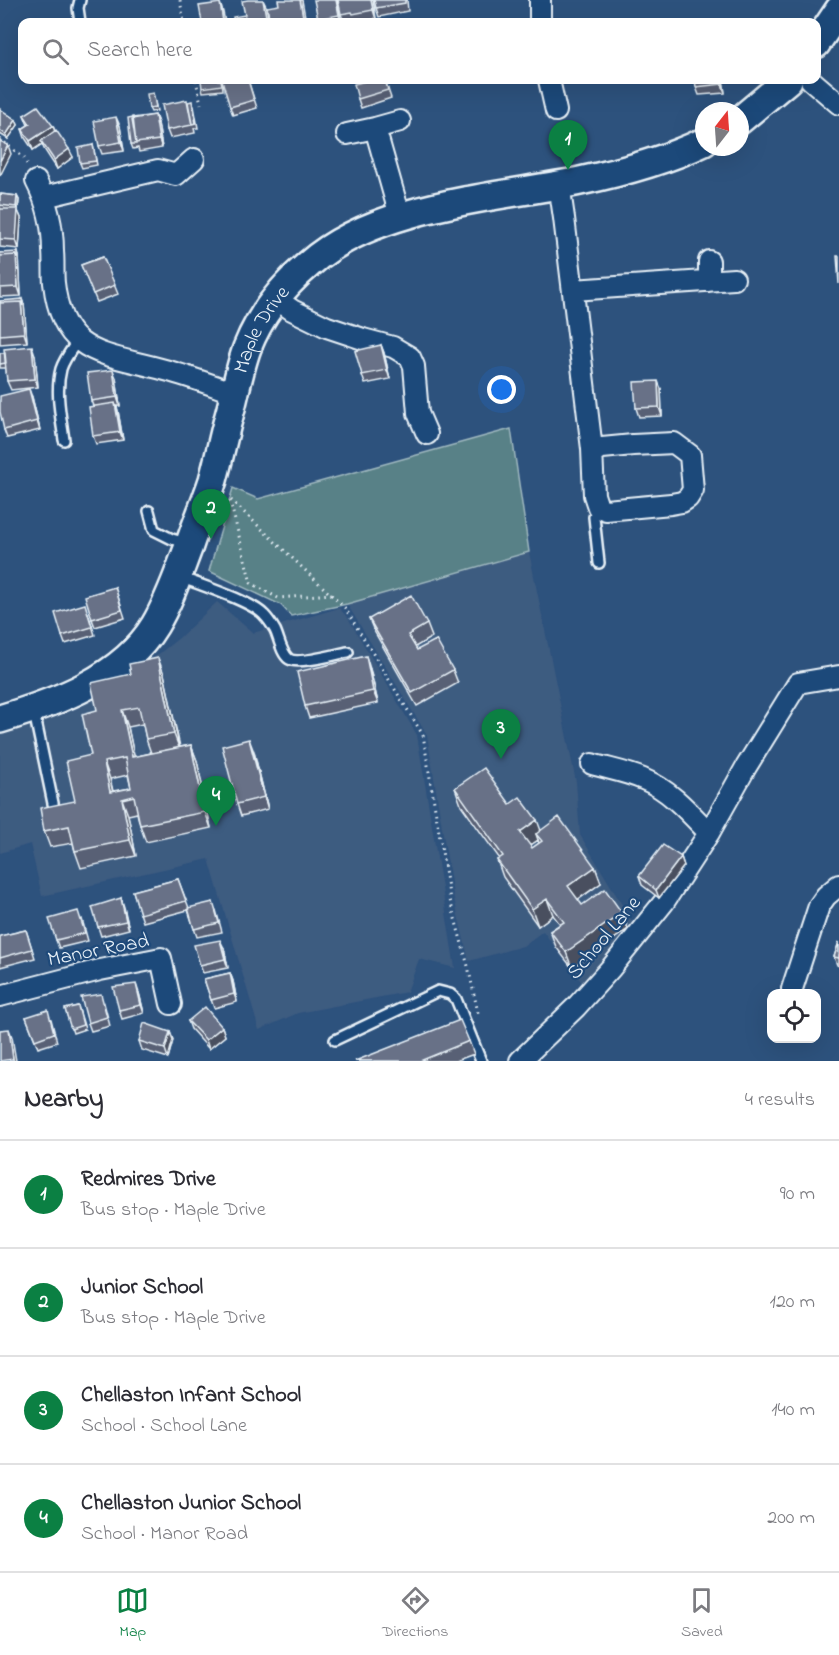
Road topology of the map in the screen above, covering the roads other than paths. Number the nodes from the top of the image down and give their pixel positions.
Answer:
1 (80, 0) edge
2 (540, 0) edge
3 (839, 10) edge
4 (79, 18) edge
5 (540, 18) edge
6 (821, 37) edge
7 (550, 84) edge
8 (783, 84) edge
9 (816, 84) edge
10 (839, 104) edge
11 (556, 111) road end
12 (749, 113) edge
13 (400, 121) dead end
14 (375, 128) junction
15 (348, 134) dead end
16 (695, 146) edge
17 (194, 159) dead end
18 (567, 183) junction
19 (400, 216) junction
20 (709, 261) dead end
21 (734, 279) dead end
22 (709, 281) junction
23 (573, 290) junction
24 (275, 298) junction
25 (78, 340) junction
26 (235, 393) junction
27 (427, 434) dead end
28 (64, 440) dead end
29 (592, 449) junction
30 (598, 507) junction
31 (148, 511) dead end
32 (189, 543) junction
33 (599, 563) dead end
34 (178, 576) junction
35 (348, 652) dead end
36 (839, 676) edge
37 (33, 709) junction
38 (0, 719) edge
39 (592, 764) dead end
40 (54, 808) edge
41 (709, 833) junction
42 (839, 885) edge
43 (792, 989) dead end
44 (0, 996) edge
45 (171, 1004) dead end
46 (335, 1040) dead end
47 (481, 1061) edge
48 (520, 1061) edge

1 - 4 lane
2 - 5 street
3 - 6 street
7 - 11 street
8 - 12 street
9 - 10 street
13 - 14 street
14 - 15 street
14 - 19 street
16 - 18 street, Maple Drive
17 - 25 street
18 - 19 street, Maple Drive
18 - 23 street
19 - 24 street, Maple Drive
20 - 22 street
21 - 22 street
22 - 23 street
23 - 29 street
24 - 26 street, Maple Drive
24 - 27 street
25 - 26 street
25 - 28 lane
26 - 32 street, Maple Drive
29 - 30 street
29 - 30 street
30 - 33 lane
31 - 32 lane
32 - 34 street, Maple Drive
34 - 35 lane
34 - 37 street, Maple Drive
36 - 41 street, School Lane
37 - 38 street, Maple Drive
37 - 40 lane
39 - 41 street
41 - 48 street, School Lane
42 - 43 street
44 - 45 street, Manor Road
46 - 47 lane

